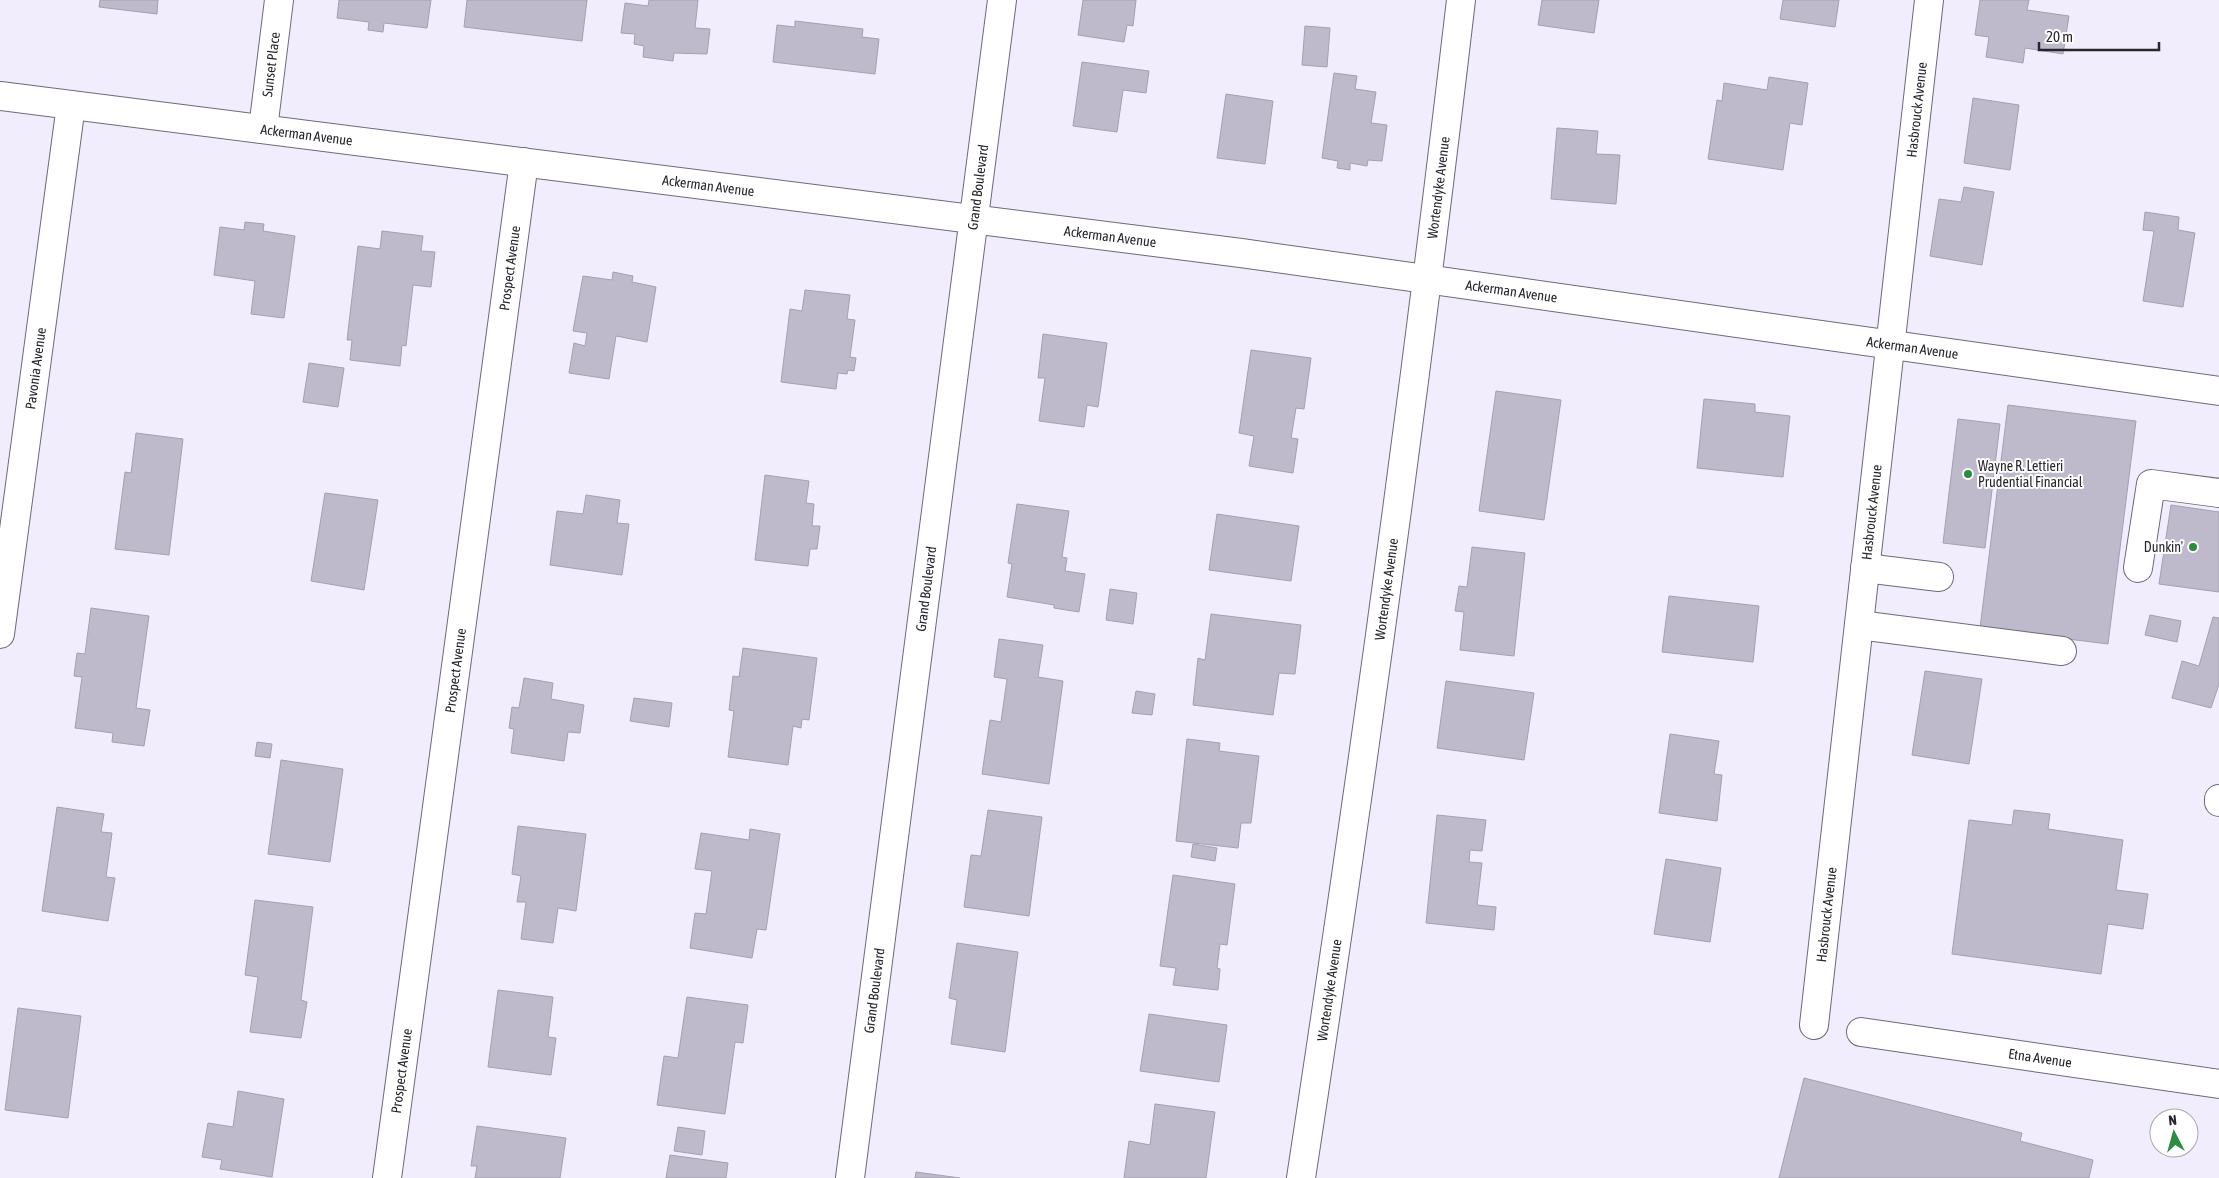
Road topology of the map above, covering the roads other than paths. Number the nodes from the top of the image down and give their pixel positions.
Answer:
1 (279, 0) edge
2 (1002, 0) edge
3 (1461, 0) edge
4 (1929, 0) edge
5 (0, 96) edge
6 (71, 105) junction
7 (263, 129) junction
8 (524, 162) junction
9 (972, 219) junction
10 (1428, 280) junction
11 (1890, 345) junction
12 (2219, 391) edge
13 (2219, 493) edge
14 (1865, 568) junction
15 (2138, 568) dead end
16 (1939, 576) dead end
17 (1859, 625) junction
18 (0, 634) edge
19 (2062, 651) dead end
20 (2219, 798) edge
21 (2219, 802) edge
22 (1814, 1024) dead end
23 (1861, 1032) dead end
24 (2219, 1084) edge
25 (387, 1178) edge
26 (850, 1178) edge
27 (1301, 1178) edge

1 - 7 street, Sunset Place
2 - 9 street, Grand Boulevard
3 - 10 street, Wortendyke Avenue
4 - 11 street, Hasbrouck Avenue
5 - 6 street, Ackerman Avenue
6 - 7 street, Ackerman Avenue
6 - 18 street, Pavonia Avenue
7 - 8 street, Ackerman Avenue
8 - 9 street, Ackerman Avenue
8 - 25 street, Prospect Avenue
9 - 10 street, Ackerman Avenue
9 - 26 street, Grand Boulevard
10 - 11 street, Ackerman Avenue
10 - 27 street, Wortendyke Avenue
11 - 12 street, Ackerman Avenue
11 - 14 street, Hasbrouck Avenue
13 - 15 street
14 - 16 street
14 - 17 street, Hasbrouck Avenue
17 - 19 street
17 - 22 street, Hasbrouck Avenue
20 - 21 street
23 - 24 street, Etna Avenue

